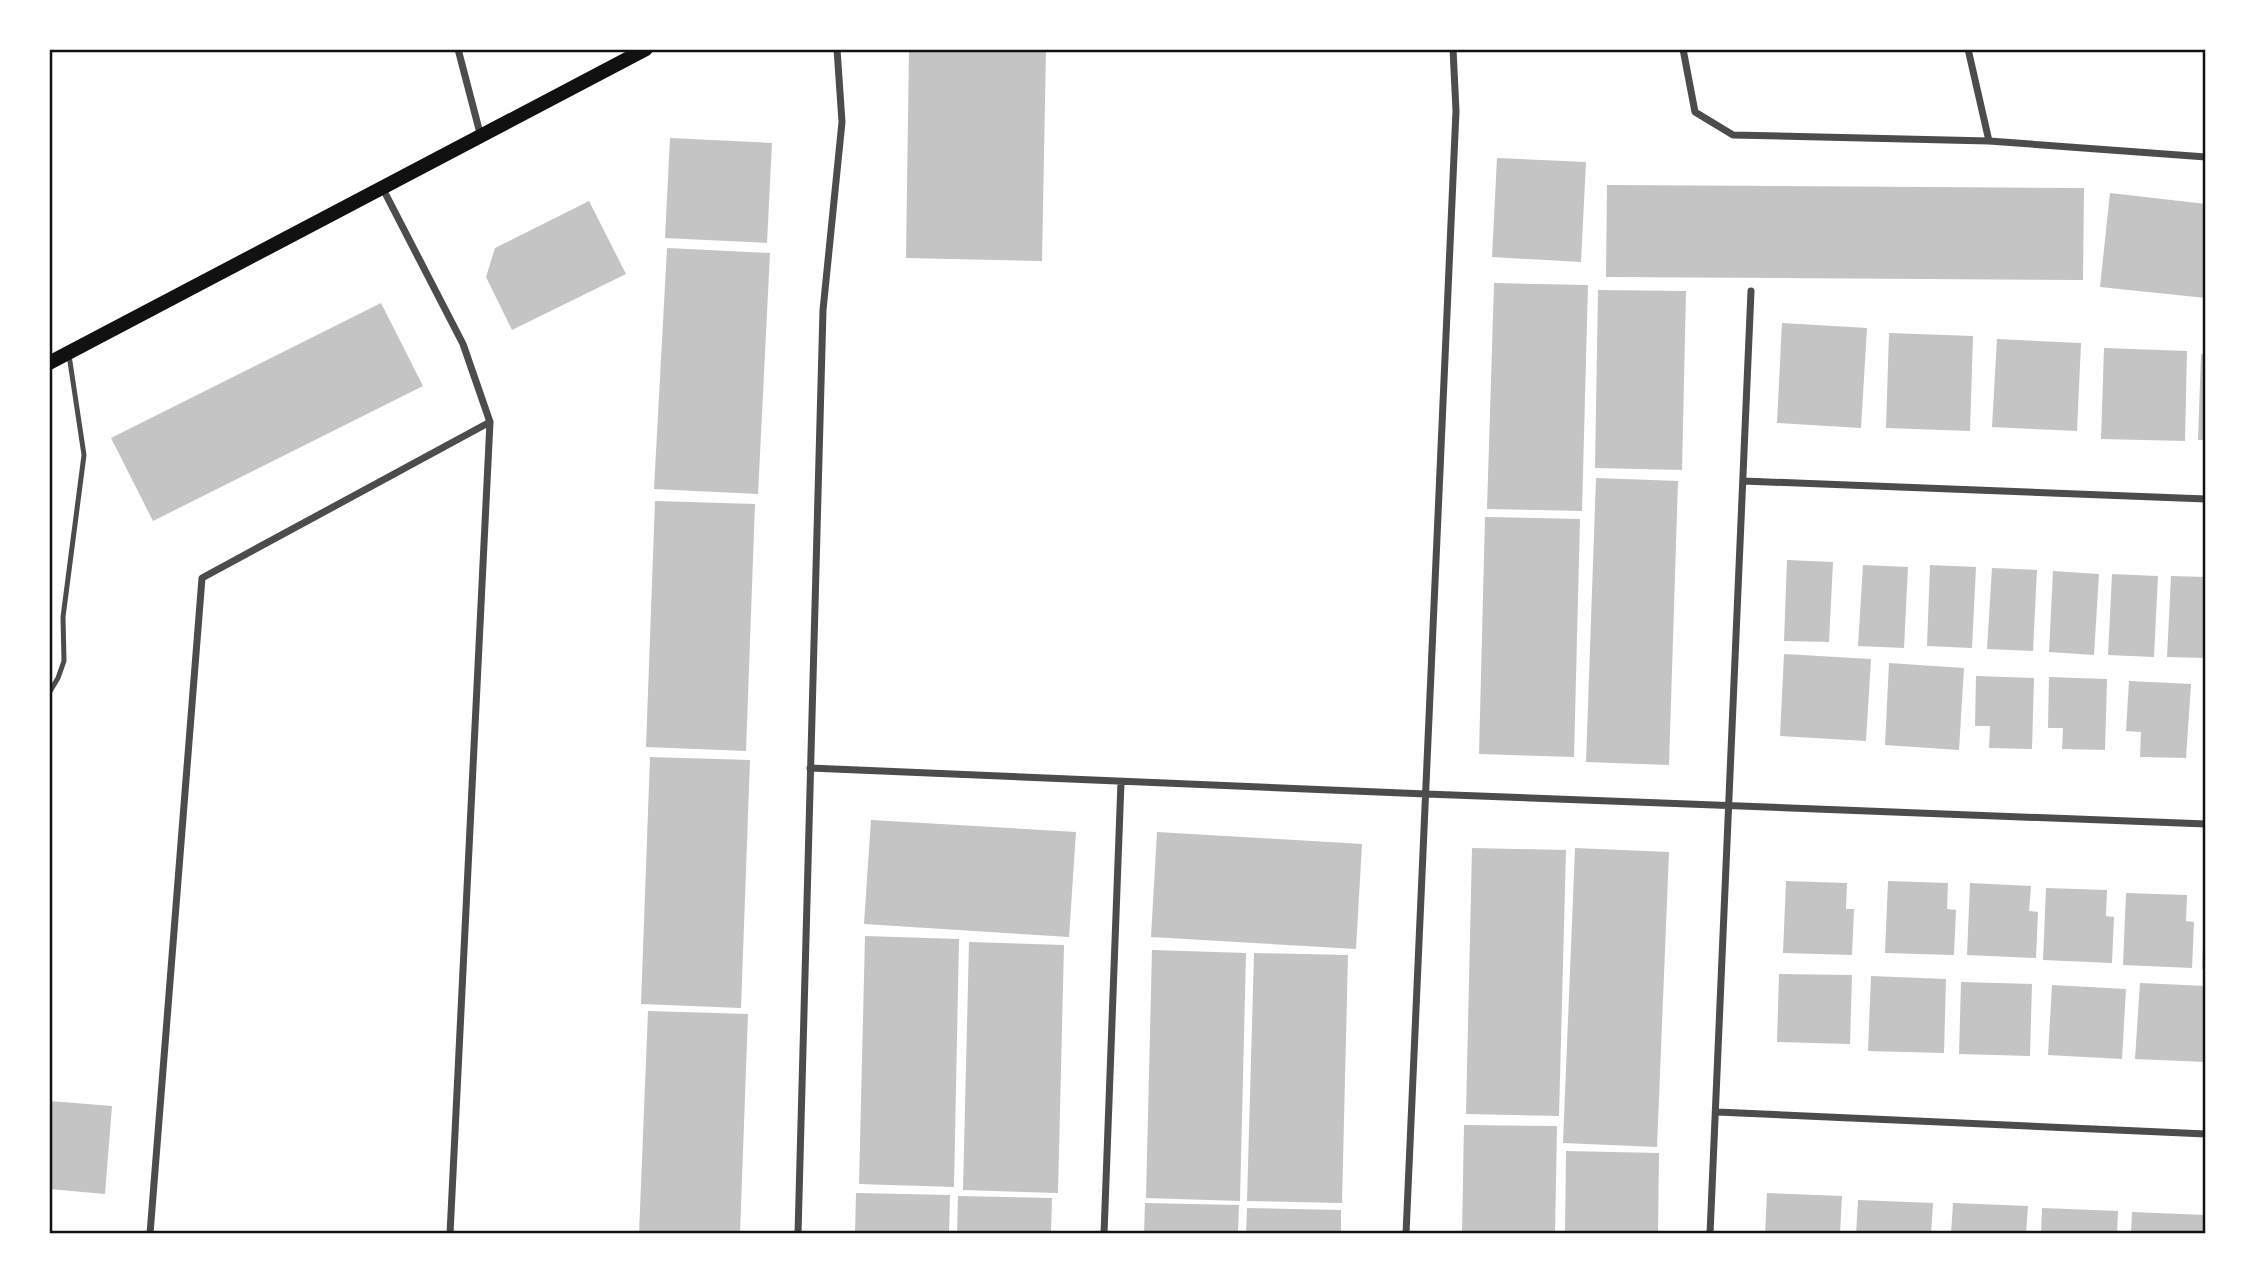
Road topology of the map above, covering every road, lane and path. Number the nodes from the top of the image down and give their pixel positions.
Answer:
1 (458, 49) edge
2 (646, 49) edge
3 (837, 49) edge
4 (1453, 49) edge
5 (1684, 49) edge
6 (1968, 49) edge
7 (481, 137) junction
8 (1989, 142) junction
9 (2206, 157) edge
10 (383, 189) junction
11 (1751, 291) dead end
12 (68, 352) junction
13 (49, 363) edge
14 (490, 422) junction
15 (1743, 481) junction
16 (2206, 499) edge
17 (49, 693) edge
18 (810, 768) junction
19 (1121, 782) junction
20 (1426, 794) junction
21 (1729, 805) junction
22 (2206, 824) edge
23 (1717, 1112) junction
24 (2206, 1134) edge
25 (150, 1234) edge
26 (450, 1234) edge
27 (798, 1234) edge
28 (1104, 1234) edge
29 (1406, 1234) edge
30 (1710, 1234) edge

1 - 7 street
2 - 7 main road
3 - 18 street
4 - 20 street
5 - 8 street
6 - 8 street
7 - 10 main road
8 - 9 street
10 - 12 main road
10 - 14 street
11 - 15 street
12 - 13 main road
12 - 17 lane
14 - 25 street
14 - 26 street
15 - 16 street
15 - 21 street
18 - 19 street
18 - 27 street
19 - 20 street
19 - 28 street
20 - 21 street
20 - 29 street
21 - 22 street
21 - 23 street
23 - 24 street
23 - 30 street

